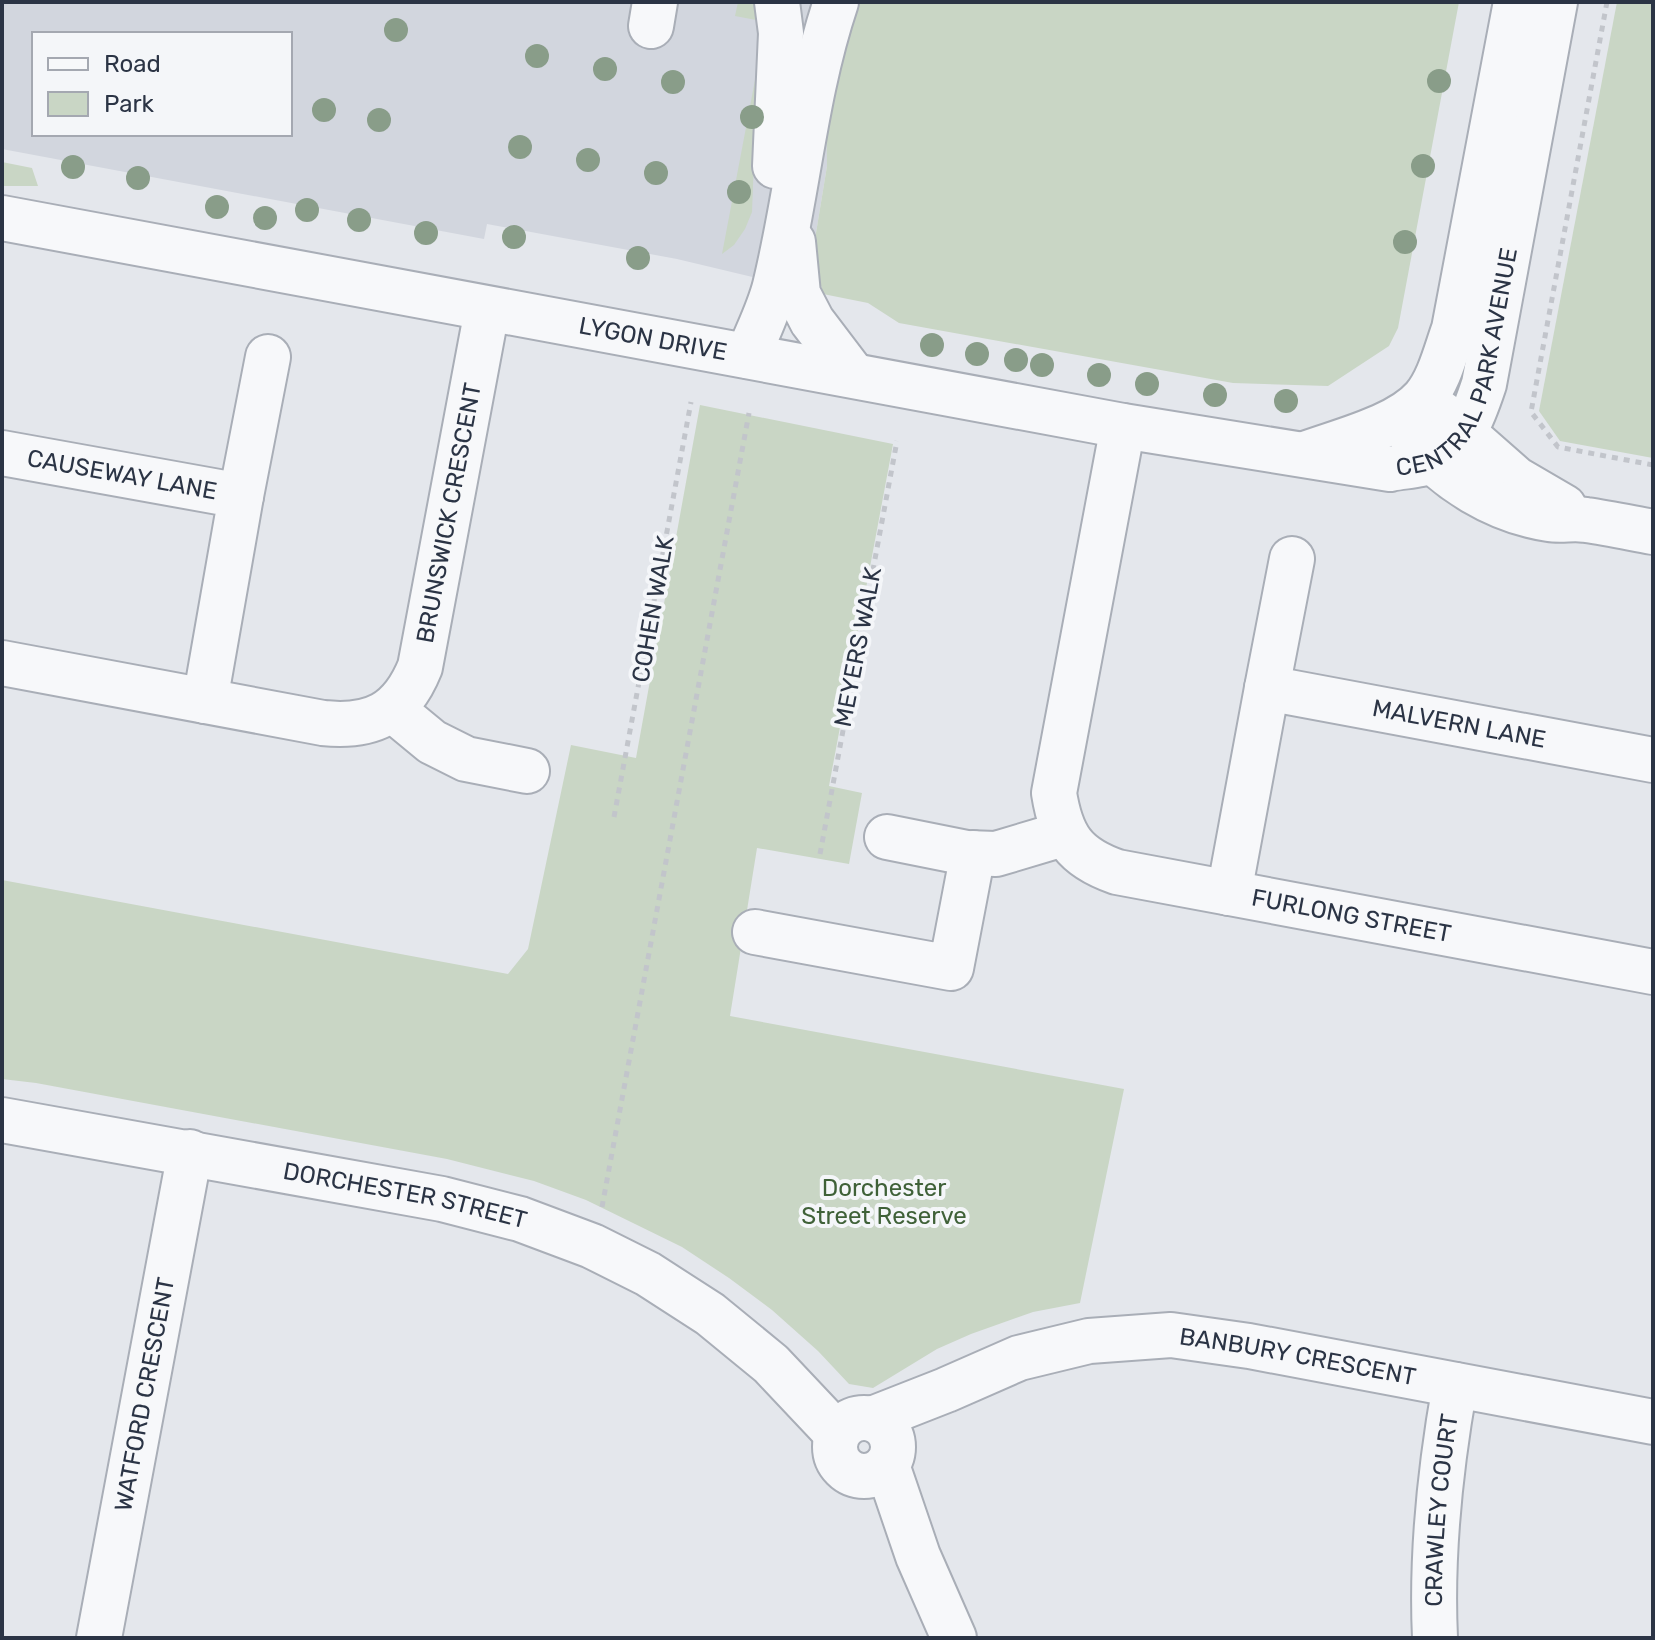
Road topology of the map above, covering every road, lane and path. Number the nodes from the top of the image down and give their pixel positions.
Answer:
1 (777, 2) edge
2 (805, 2) edge
3 (836, 2) edge
4 (1516, 2) edge
5 (1555, 2) edge
6 (1607, 2) edge
7 (783, 190) junction
8 (2, 218) edge
9 (487, 310) junction
10 (748, 356) junction
11 (268, 357) dead end
12 (853, 375) junction
13 (691, 402) dead end
14 (1410, 409) junction
15 (749, 413) dead end
16 (1123, 426) junction
17 (1463, 432) junction
18 (897, 441) dead end
19 (2, 453) edge
20 (1305, 454) junction
21 (1431, 462) junction
22 (1653, 465) edge
23 (241, 496) junction
24 (1584, 519) junction
25 (1653, 532) edge
26 (1292, 559) dead end
27 (2, 663) edge
28 (1267, 688) junction
29 (205, 701) junction
30 (392, 709) junction
31 (1653, 760) edge
32 (527, 771) dead end
33 (614, 817) dead end
34 (1063, 834) junction
35 (887, 837) dead end
36 (973, 853) junction
37 (820, 854) dead end
38 (1229, 893) junction
39 (755, 932) dead end
40 (1653, 972) edge
41 (2, 1120) edge
42 (190, 1152) junction
43 (602, 1211) dead end
44 (1455, 1385) junction
45 (1653, 1422) edge
46 (868, 1442) junction
47 (99, 1638) edge
48 (954, 1638) edge
49 (1435, 1638) edge

1 - 7 street
2 - 7 street
3 - 7 street
4 - 14 street, CENTRAL PARK AVENUE
5 - 17 street, CENTRAL PARK AVENUE
6 - 22 path
7 - 10 street
7 - 12 street
8 - 9 street, LYGON DRIVE
9 - 10 street, LYGON DRIVE
9 - 30 street, BRUNSWICK CRESCENT
10 - 12 street, LYGON DRIVE
11 - 23 street, CAUSEWAY LANE
12 - 16 street, LYGON DRIVE
13 - 33 path, COHEN WALK
14 - 17 street
14 - 20 street, CENTRAL PARK AVENUE
14 - 21 street
15 - 43 path
16 - 20 street, LYGON DRIVE
16 - 34 street
17 - 21 street, CENTRAL PARK AVENUE
17 - 24 street
18 - 37 path, MEYERS WALK
19 - 23 street, CAUSEWAY LANE
20 - 21 street, CENTRAL PARK AVENUE
21 - 24 street
23 - 29 street, CAUSEWAY LANE
24 - 25 street
26 - 28 street
27 - 29 street
28 - 31 street, MALVERN LANE
28 - 38 street
29 - 30 street
30 - 32 street
34 - 36 street
34 - 38 street, FURLONG STREET
35 - 36 street
36 - 39 street
38 - 40 street, FURLONG STREET
41 - 42 street, DORCHESTER STREET
42 - 46 street, DORCHESTER STREET
42 - 47 street, WATFORD CRESCENT
44 - 45 street, BANBURY CRESCENT
44 - 46 street, BANBURY CRESCENT
44 - 49 street, CRAWLEY COURT
46 - 48 street, DORCHESTER STREET

